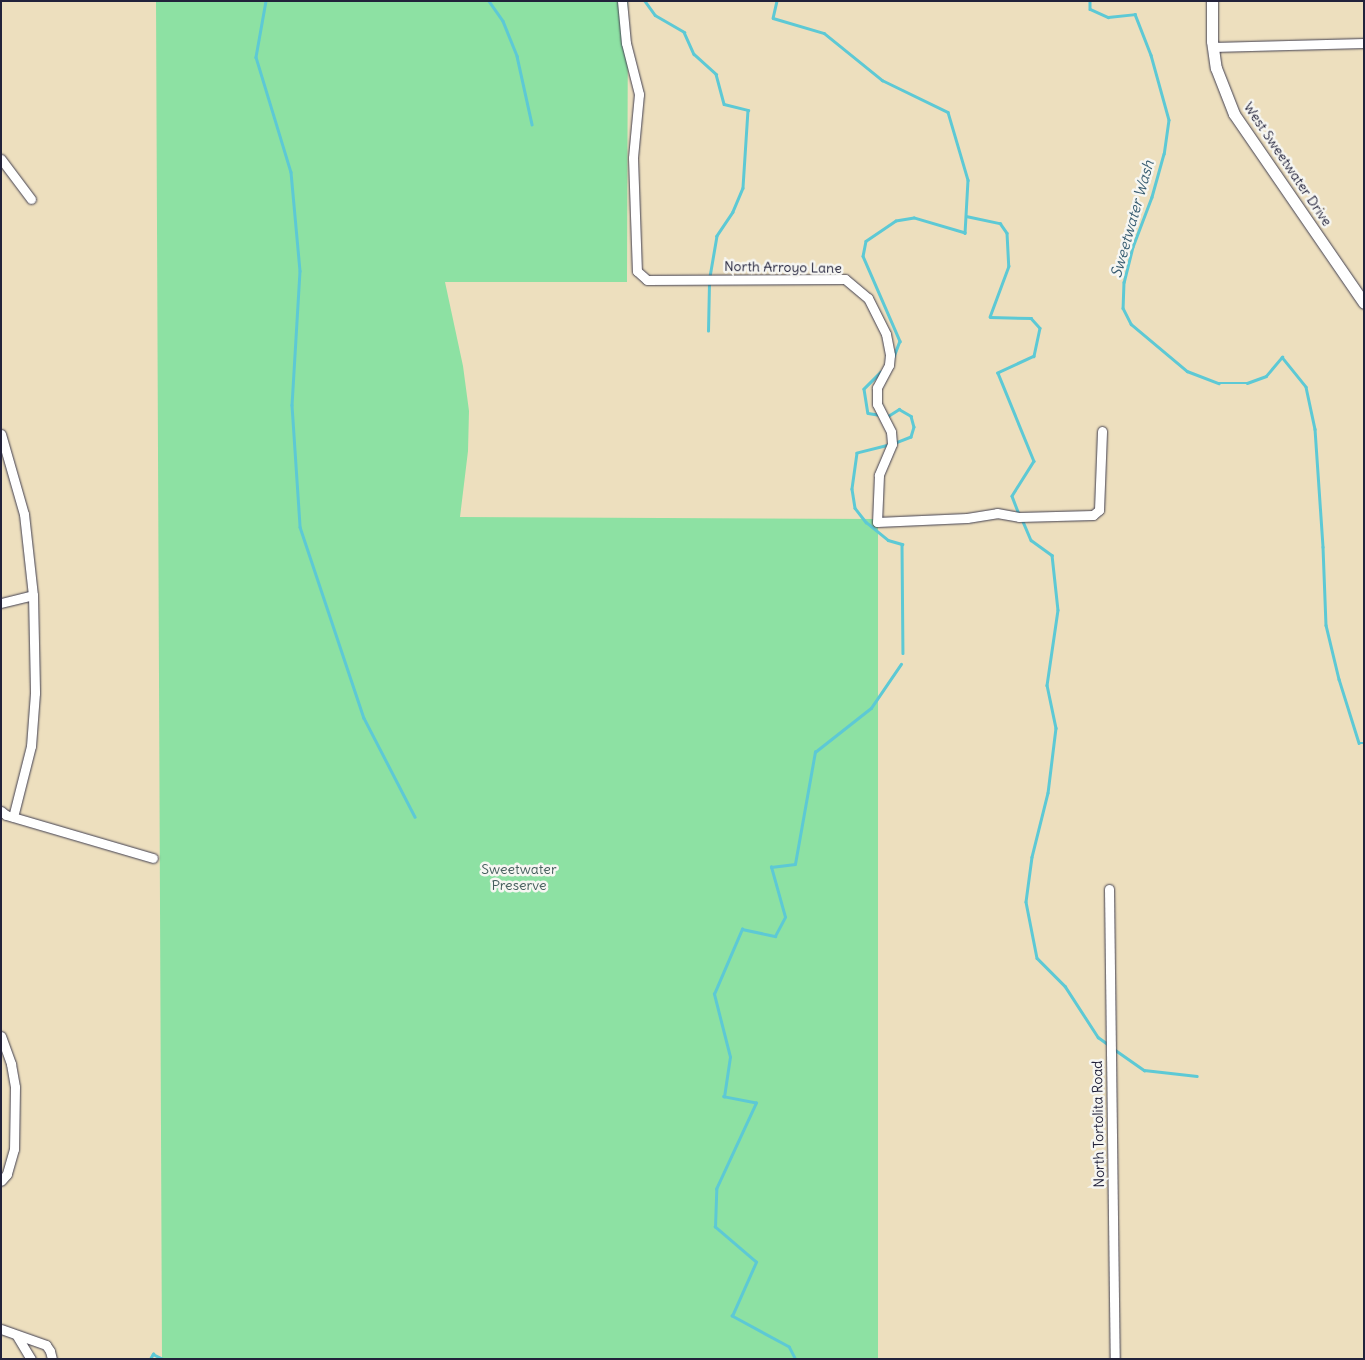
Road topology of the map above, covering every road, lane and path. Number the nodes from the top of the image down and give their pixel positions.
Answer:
1 (622, 1) edge
2 (1212, 1) edge
3 (1364, 43) edge
4 (1213, 47) junction
5 (1, 159) edge
6 (31, 199) dead end
7 (1363, 302) edge
8 (1102, 431) dead end
9 (1, 434) edge
10 (33, 595) junction
11 (1, 603) edge
12 (6, 815) edge
13 (153, 858) dead end
14 (1109, 889) dead end
15 (1, 1036) edge
16 (1, 1181) edge
17 (1, 1329) edge
18 (17, 1336) junction
19 (31, 1359) edge
20 (52, 1359) edge
21 (1116, 1359) edge

1 - 8 street, North Arroyo Lane
2 - 4 street, West Sweetwater Drive
3 - 4 street
4 - 7 street, West Sweetwater Drive
5 - 6 street
9 - 10 street
10 - 11 street
10 - 12 street
12 - 13 street
14 - 21 street, North Tortolita Road
15 - 16 street
17 - 18 street
18 - 19 street
18 - 20 street

